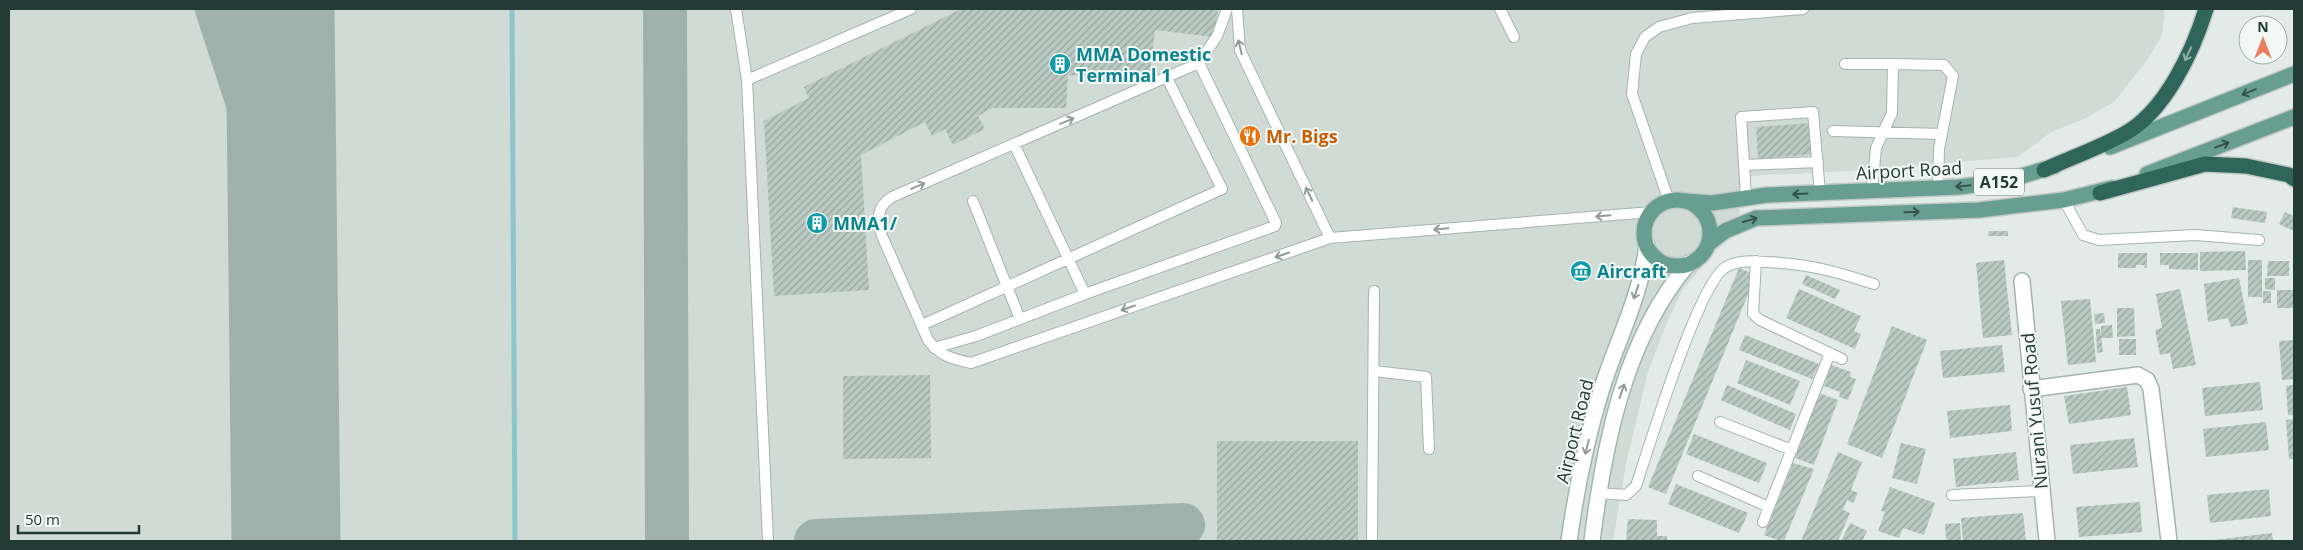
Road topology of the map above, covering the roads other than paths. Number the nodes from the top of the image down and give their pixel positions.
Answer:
1 (736, 9) edge
2 (911, 9) edge
3 (1227, 9) edge
4 (1237, 9) edge
5 (1500, 9) edge
6 (1803, 9) edge
7 (2206, 9) edge
8 (1514, 36) dead end
9 (1199, 63) junction
10 (1845, 64) dead end
11 (1893, 64) junction
12 (2294, 74) edge
13 (1167, 78) junction
14 (747, 80) junction
15 (2294, 117) edge
16 (1833, 131) dead end
17 (1883, 132) junction
18 (1942, 134) junction
19 (1014, 144) junction
20 (1818, 162) junction
21 (1744, 165) junction
22 (2044, 170) junction
23 (2294, 179) edge
24 (1938, 188) junction
25 (1872, 191) junction
26 (1820, 193) junction
27 (2100, 193) junction
28 (1746, 197) junction
29 (2064, 200) junction
30 (973, 201) dead end
31 (1670, 201) junction
32 (1686, 201) junction
33 (1652, 212) junction
34 (1330, 238) junction
35 (2259, 240) dead end
36 (1708, 244) junction
37 (1647, 245) junction
38 (1068, 258) junction
39 (1756, 262) junction
40 (1689, 263) junction
41 (2022, 281) dead end
42 (1874, 284) dead end
43 (1007, 286) junction
44 (1374, 291) dead end
45 (1085, 294) junction
46 (1020, 319) junction
47 (922, 325) junction
48 (934, 348) junction
49 (1830, 353) junction
50 (1842, 359) dead end
51 (1374, 371) junction
52 (2031, 389) junction
53 (1720, 422) dead end
54 (1429, 449) dead end
55 (1792, 450) junction
56 (1698, 476) dead end
57 (2041, 491) junction
58 (1598, 493) junction
59 (1952, 495) dead end
60 (1769, 507) junction
61 (1763, 522) dead end
62 (768, 541) edge
63 (1372, 541) edge
64 (1570, 541) edge
65 (1592, 541) edge
66 (2047, 541) edge
67 (2169, 541) edge

1 - 14 lane
2 - 14 lane
3 - 9 lane
34 -> 4 lane
5 - 8 lane
6 - 31 lane
7 -> 22 highway
9 - 13 lane
9 - 45 lane
10 - 11 lane
11 - 17 lane
11 - 18 lane
12 -> 22 main road, Airport Road / A152
19 -> 13 lane
13 - 38 lane
14 - 62 lane
27 -> 15 main road, A152
16 - 17 lane
17 - 18 lane
17 - 25 lane
18 - 24 lane
19 - 38 lane
47 -> 19 lane
20 - 21 lane
20 - 21 lane
20 - 26 lane
21 - 28 lane
22 -> 24 main road, Airport Road / A152
23 - 27 highway
24 - 25 main road, Airport Road / A152
25 - 26 main road, Airport Road / A152
26 -> 28 main road, Airport Road / A152
27 - 29 main road, A152
28 - 32 main road, Airport Road / A152
29 - 35 lane
36 -> 29 main road, A152
30 - 43 lane
31 - 32 main road
31 - 33 main road
32 - 36 main road
33 -> 34 lane
33 - 37 main road
34 -> 48 lane
36 - 40 main road
37 - 40 main road
37 -> 64 main road, Airport Road
38 - 43 lane
38 - 45 lane
39 - 42 lane
39 - 49 lane
39 - 58 lane
58 -> 40 main road, Airport Road
41 - 52 main road, Nurani Yusuf Road
43 - 46 lane
43 - 47 lane
44 - 51 lane
45 - 46 lane
46 - 48 lane
47 - 48 lane
49 - 50 lane
49 - 55 lane
51 - 54 lane
51 - 63 lane
52 - 57 main road, Nurani Yusuf Road
52 - 67 main road
53 - 55 lane
55 - 60 lane
56 - 60 lane
57 - 59 lane
57 - 66 main road, Nurani Yusuf Road
58 - 65 main road, Airport Road
60 - 61 lane

